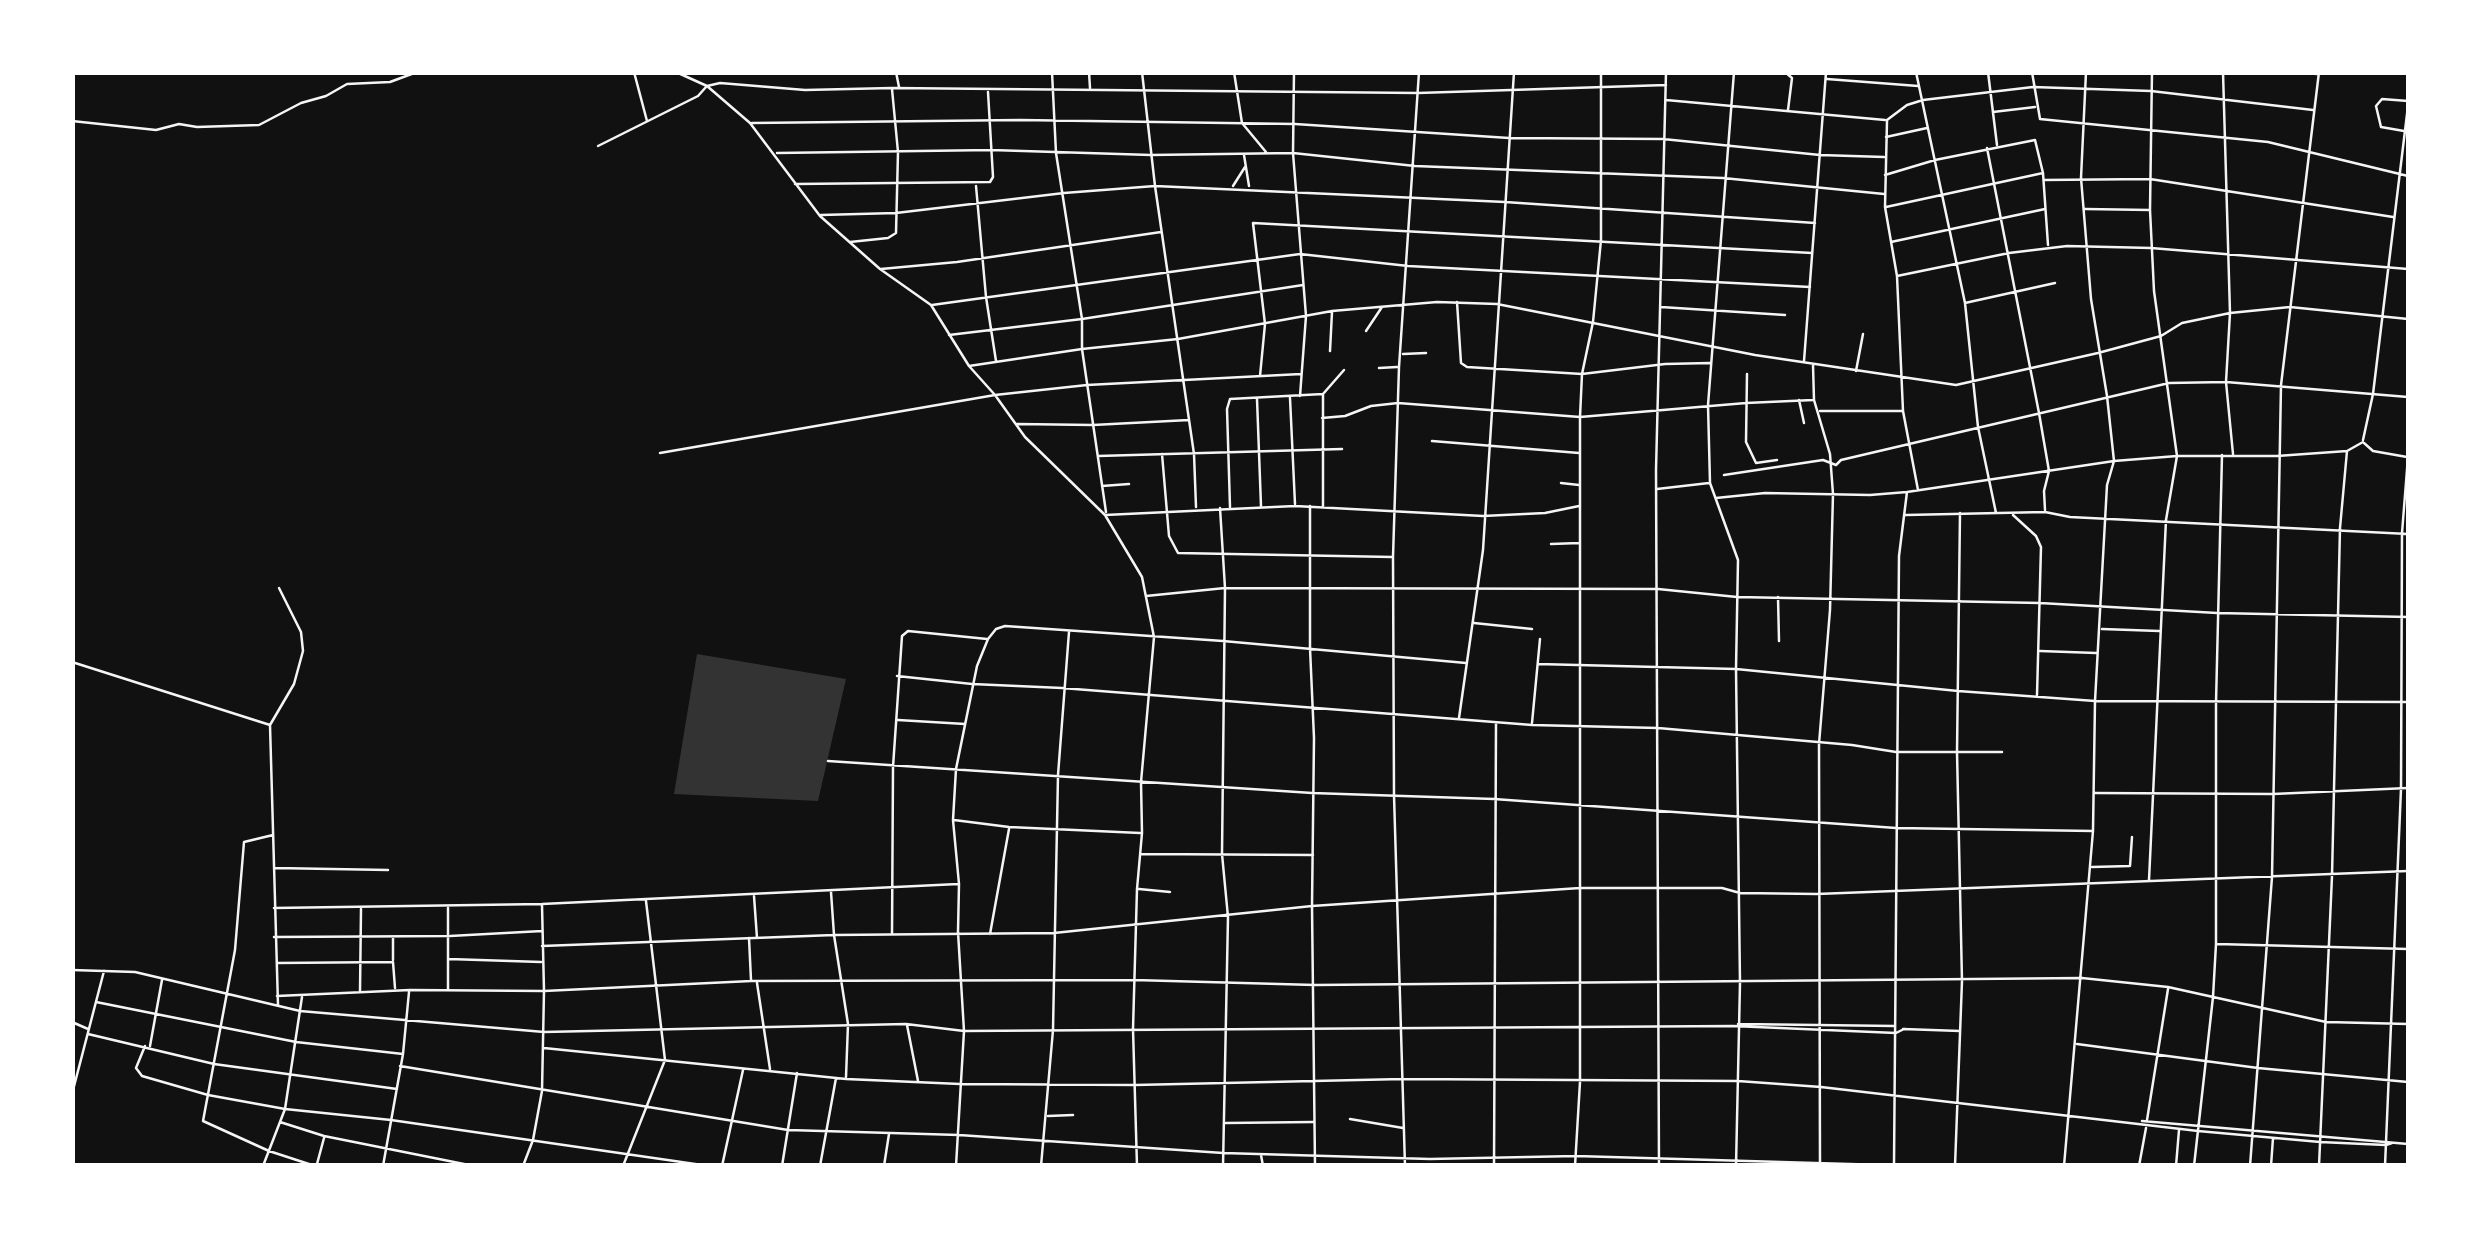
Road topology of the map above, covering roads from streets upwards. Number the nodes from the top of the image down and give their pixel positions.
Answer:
1 (417, 72) edge
2 (634, 72) edge
3 (676, 72) edge
4 (717, 72) edge
5 (896, 72) edge
6 (1052, 72) edge
7 (1089, 72) edge
8 (1142, 72) edge
9 (1234, 72) edge
10 (1294, 72) edge
11 (1419, 72) edge
12 (1514, 72) edge
13 (1601, 72) edge
14 (1666, 72) edge
15 (1734, 72) edge
16 (1786, 72) edge
17 (1826, 72) edge
18 (1916, 72) edge
19 (1988, 72) edge
20 (2032, 72) edge
21 (2086, 72) edge
22 (2152, 72) edge
23 (2223, 72) edge
24 (2298, 72) edge
25 (2319, 73) edge
26 (1825, 79) junction
27 (720, 84) junction
28 (1601, 85) junction
29 (1666, 85) junction
30 (707, 86) junction
31 (1918, 86) junction
32 (2033, 87) junction
33 (892, 88) junction
34 (900, 88) junction
35 (1513, 88) junction
36 (1090, 89) junction
37 (1144, 89) junction
38 (1053, 90) junction
39 (2086, 90) junction
40 (988, 91) junction
41 (2151, 91) junction
42 (1235, 92) junction
43 (1296, 92) junction
44 (1990, 92) junction
45 (1418, 93) junction
46 (1666, 100) junction
47 (1923, 100) junction
48 (2223, 100) junction
49 (2408, 104) edge
50 (1729, 106) junction
51 (2037, 107) junction
52 (2313, 110) junction
53 (1788, 112) junction
54 (1993, 112) junction
55 (1823, 115) junction
56 (989, 120) junction
57 (1887, 120) junction
58 (72, 121) edge
59 (1148, 121) junction
60 (648, 122) junction
61 (1056, 122) junction
62 (750, 123) junction
63 (896, 123) junction
64 (1242, 123) junction
65 (2082, 123) junction
66 (1295, 124) junction
67 (1929, 128) junction
68 (1415, 131) junction
69 (2406, 131) junction
70 (2150, 132) junction
71 (1884, 137) junction
72 (2224, 137) junction
73 (1508, 138) junction
74 (1601, 139) junction
75 (1663, 139) junction
76 (1726, 144) junction
77 (598, 146) dead end
78 (1997, 146) junction
79 (1988, 148) junction
80 (991, 150) junction
81 (898, 152) junction
82 (1056, 152) junction
83 (1266, 152) junction
84 (774, 153) junction
85 (1244, 153) junction
86 (1293, 153) junction
87 (2310, 154) junction
88 (1151, 155) junction
89 (1820, 156) junction
90 (1884, 157) junction
91 (1936, 160) junction
92 (1414, 166) junction
93 (1245, 167) junction
94 (1505, 169) junction
95 (2044, 173) junction
96 (1602, 174) junction
97 (2400, 174) junction
98 (1886, 175) junction
99 (2408, 176) edge
100 (1662, 177) junction
101 (1723, 178) junction
102 (2080, 178) junction
103 (2150, 179) junction
104 (2044, 180) junction
105 (795, 184) junction
106 (898, 184) junction
107 (976, 184) junction
108 (1996, 184) junction
109 (1154, 186) junction
110 (1817, 186) junction
111 (1233, 187) junction
112 (1249, 188) junction
113 (1295, 190) junction
114 (2226, 190) junction
115 (1064, 193) junction
116 (1884, 194) junction
117 (1941, 194) junction
118 (1412, 198) junction
119 (1504, 202) junction
120 (976, 204) junction
121 (2303, 205) junction
122 (1885, 207) junction
123 (1601, 208) junction
124 (2046, 209) junction
125 (2083, 209) junction
126 (2150, 210) junction
127 (1663, 212) junction
128 (896, 213) junction
129 (1722, 215) junction
130 (820, 216) junction
131 (2002, 216) junction
132 (2394, 218) junction
133 (1815, 223) junction
134 (1300, 225) junction
135 (1947, 228) junction
136 (1162, 232) junction
137 (1409, 232) junction
138 (1503, 236) junction
139 (1601, 240) junction
140 (849, 242) junction
141 (1890, 242) junction
142 (1070, 245) junction
143 (1661, 246) junction
144 (2086, 246) junction
145 (2048, 247) junction
146 (1720, 248) junction
147 (2152, 248) junction
148 (1812, 253) junction
149 (1300, 254) junction
150 (2009, 254) junction
151 (2228, 254) junction
152 (982, 256) junction
153 (1256, 260) junction
154 (2296, 261) junction
155 (1955, 264) junction
156 (1408, 266) junction
157 (2388, 268) junction
158 (880, 269) junction
159 (2408, 269) edge
160 (1500, 270) junction
161 (1169, 275) junction
162 (1599, 275) junction
163 (1897, 276) junction
164 (1660, 277) junction
165 (1717, 281) junction
166 (2054, 283) dead end
167 (1303, 285) junction
168 (1078, 286) junction
169 (1810, 287) junction
170 (2017, 290) junction
171 (1260, 292) junction
172 (986, 298) junction
173 (1458, 302) junction
174 (1965, 302) junction
175 (1404, 303) junction
176 (1497, 304) junction
177 (930, 305) junction
178 (1174, 305) junction
179 (1383, 306) junction
180 (1659, 307) junction
181 (2290, 307) junction
182 (1716, 309) junction
183 (1332, 312) junction
184 (2230, 313) junction
185 (1785, 315) dead end
186 (1306, 316) junction
187 (2383, 316) junction
188 (1082, 319) junction
189 (2408, 319) edge
190 (1593, 322) junction
191 (1265, 324) junction
192 (991, 328) junction
193 (1366, 331) dead end
194 (1863, 334) dead end
195 (949, 335) junction
196 (2161, 336) junction
197 (1658, 338) junction
198 (1178, 339) junction
199 (1712, 346) junction
200 (1082, 349) junction
201 (1330, 351) dead end
202 (1426, 353) dead end
203 (1400, 354) junction
204 (2098, 354) junction
205 (996, 361) junction
206 (1711, 362) junction
207 (1804, 362) junction
208 (1813, 363) junction
209 (1659, 365) junction
210 (968, 366) junction
211 (1400, 367) junction
212 (1379, 368) dead end
213 (2031, 369) junction
214 (1344, 370) dead end
215 (1492, 370) junction
216 (1856, 371) junction
217 (1302, 374) junction
218 (1582, 374) junction
219 (1747, 374) dead end
220 (1260, 376) junction
221 (1183, 379) junction
222 (1902, 379) junction
223 (2169, 382) junction
224 (2226, 382) junction
225 (1973, 383) junction
226 (1088, 385) junction
227 (2281, 385) junction
228 (995, 394) junction
229 (1323, 394) junction
230 (2372, 394) junction
231 (1290, 396) junction
232 (1300, 396) junction
233 (2108, 396) junction
234 (2408, 397) edge
235 (1257, 398) junction
236 (1799, 400) junction
237 (1814, 400) junction
238 (1746, 402) junction
239 (1398, 404) junction
240 (1708, 406) junction
241 (1658, 410) junction
242 (1818, 411) junction
243 (1904, 411) junction
244 (1490, 412) junction
245 (2040, 413) junction
246 (1580, 417) junction
247 (1322, 418) junction
248 (1189, 420) junction
249 (1804, 423) dead end
250 (1016, 424) junction
251 (1094, 425) junction
252 (1978, 427) junction
253 (1432, 441) dead end
254 (2363, 442) junction
255 (1910, 445) junction
256 (1488, 447) junction
257 (1342, 448) dead end
258 (1292, 450) junction
259 (1323, 450) junction
260 (1259, 451) junction
261 (2347, 451) junction
262 (1227, 452) junction
263 (660, 453) dead end
264 (1581, 453) junction
265 (1162, 454) junction
266 (1194, 454) junction
267 (2222, 455) junction
268 (2233, 455) junction
269 (1097, 456) junction
270 (2177, 456) junction
271 (2278, 456) junction
272 (2408, 457) edge
273 (1777, 460) dead end
274 (2114, 461) junction
275 (1832, 464) junction
276 (2048, 471) junction
277 (1724, 475) dead end
278 (1988, 479) junction
279 (1710, 480) junction
280 (1561, 483) dead end
281 (1129, 484) dead end
282 (1580, 485) junction
283 (1101, 486) junction
284 (1656, 489) junction
285 (1918, 490) junction
286 (1907, 492) junction
287 (1834, 494) junction
288 (1716, 498) junction
289 (1295, 506) junction
290 (1310, 506) junction
291 (1230, 507) junction
292 (1261, 507) junction
293 (1323, 507) junction
294 (1580, 507) junction
295 (1220, 508) junction
296 (1196, 509) junction
297 (1164, 510) junction
298 (1397, 512) junction
299 (2045, 512) junction
300 (1960, 513) junction
301 (1997, 514) junction
302 (2012, 514) junction
303 (1106, 515) junction
304 (1904, 515) junction
305 (1483, 516) junction
306 (2106, 518) junction
307 (2166, 520) junction
308 (2218, 522) junction
309 (2280, 526) junction
310 (2340, 528) junction
311 (2402, 534) junction
312 (2408, 534) edge
313 (1581, 543) junction
314 (1551, 544) dead end
315 (1221, 555) junction
316 (1309, 557) junction
317 (1393, 558) junction
318 (1224, 585) junction
319 (279, 588) dead end
320 (1308, 588) junction
321 (1582, 588) junction
322 (1394, 589) junction
323 (1658, 589) junction
324 (1476, 590) junction
325 (1146, 596) junction
326 (1736, 596) junction
327 (1828, 596) junction
328 (1778, 597) junction
329 (1898, 599) junction
330 (1961, 602) junction
331 (2040, 603) junction
332 (2100, 608) junction
333 (2162, 610) junction
334 (2217, 614) junction
335 (2278, 614) junction
336 (2338, 614) junction
337 (2400, 616) junction
338 (2408, 617) edge
339 (1472, 622) junction
340 (1532, 629) dead end
341 (2099, 629) junction
342 (1069, 630) junction
343 (2161, 630) junction
344 (1154, 637) junction
345 (988, 639) junction
346 (1540, 639) dead end
347 (1779, 640) dead end
348 (1222, 641) junction
349 (1310, 648) junction
350 (2040, 652) junction
351 (2098, 653) junction
352 (1393, 655) junction
353 (72, 662) edge
354 (1466, 663) junction
355 (1538, 664) junction
356 (1582, 665) junction
357 (1658, 666) junction
358 (1736, 669) junction
359 (897, 676) junction
360 (1825, 678) junction
361 (972, 684) junction
362 (1896, 686) junction
363 (1062, 688) junction
364 (1958, 691) junction
365 (1148, 696) junction
366 (2037, 697) junction
367 (2095, 701) junction
368 (2336, 702) junction
369 (2399, 702) junction
370 (2408, 702) edge
371 (1223, 703) junction
372 (2160, 703) junction
373 (2216, 703) junction
374 (2276, 703) junction
375 (1312, 707) junction
376 (1393, 715) junction
377 (1460, 718) junction
378 (897, 720) junction
379 (1496, 722) junction
380 (270, 724) junction
381 (966, 724) junction
382 (1532, 725) junction
383 (1581, 727) junction
384 (1658, 728) junction
385 (1738, 736) junction
386 (1818, 744) junction
387 (1896, 752) junction
388 (1957, 752) junction
389 (2002, 752) dead end
390 (828, 761) dead end
391 (893, 767) junction
392 (956, 769) junction
393 (1058, 775) junction
394 (1141, 782) junction
395 (1222, 788) junction
396 (2401, 788) junction
397 (2408, 788) edge
398 (2334, 790) junction
399 (1312, 793) junction
400 (2094, 794) junction
401 (2154, 794) junction
402 (2216, 794) junction
403 (2273, 794) junction
404 (1394, 795) junction
405 (1494, 799) junction
406 (1578, 805) junction
407 (1660, 811) junction
408 (1738, 815) junction
409 (953, 820) junction
410 (1818, 820) junction
411 (1009, 827) junction
412 (1057, 828) junction
413 (1896, 828) junction
414 (1958, 828) junction
415 (2093, 830) junction
416 (1142, 834) junction
417 (273, 835) junction
418 (2132, 837) dead end
419 (72, 852) edge
420 (1140, 854) junction
421 (1222, 854) junction
422 (1313, 855) junction
423 (2090, 866) junction
424 (274, 868) junction
425 (388, 870) dead end
426 (2396, 871) junction
427 (2408, 871) edge
428 (2332, 876) junction
429 (2272, 878) junction
430 (2217, 880) junction
431 (2149, 882) junction
432 (72, 884) edge
433 (960, 884) junction
434 (2089, 884) junction
435 (895, 885) junction
436 (1656, 886) junction
437 (1580, 888) junction
438 (1137, 889) junction
439 (1960, 889) junction
440 (831, 890) junction
441 (1897, 891) junction
442 (1170, 892) dead end
443 (1740, 893) junction
444 (754, 894) junction
445 (1817, 894) junction
446 (1498, 896) junction
447 (646, 899) junction
448 (1397, 902) junction
449 (542, 904) junction
450 (448, 906) junction
451 (1312, 906) junction
452 (361, 907) junction
453 (274, 908) junction
454 (1228, 917) junction
455 (1136, 927) junction
456 (542, 931) junction
457 (958, 932) junction
458 (1054, 933) junction
459 (892, 934) junction
460 (990, 935) junction
461 (393, 936) junction
462 (450, 936) junction
463 (834, 936) junction
464 (274, 937) junction
465 (361, 937) junction
466 (750, 938) junction
467 (757, 938) junction
468 (650, 942) junction
469 (2216, 944) junction
470 (542, 946) junction
471 (2268, 947) junction
472 (2327, 949) junction
473 (2394, 949) junction
474 (2408, 949) edge
475 (449, 959) junction
476 (393, 962) junction
477 (542, 962) junction
478 (276, 963) junction
479 (361, 963) junction
480 (104, 969) junction
481 (72, 970) edge
482 (162, 978) junction
483 (2082, 978) junction
484 (961, 980) junction
485 (1052, 980) junction
486 (1134, 980) junction
487 (1962, 980) junction
488 (754, 981) junction
489 (842, 981) junction
490 (1820, 982) junction
491 (1895, 982) junction
492 (1580, 983) junction
493 (1659, 983) junction
494 (1740, 983) junction
495 (1226, 984) junction
496 (1402, 984) junction
497 (1495, 984) junction
498 (1315, 985) junction
499 (655, 986) junction
500 (2168, 987) junction
501 (410, 990) junction
502 (395, 991) junction
503 (448, 991) junction
504 (544, 991) junction
505 (360, 992) junction
506 (228, 994) junction
507 (302, 994) junction
508 (277, 996) junction
509 (2214, 997) junction
510 (96, 1002) junction
511 (278, 1007) junction
512 (2262, 1008) junction
513 (300, 1011) junction
514 (155, 1016) junction
515 (407, 1018) junction
516 (72, 1022) edge
517 (2326, 1022) junction
518 (848, 1024) junction
519 (906, 1024) junction
520 (1820, 1024) junction
521 (2392, 1024) junction
522 (2408, 1024) edge
523 (763, 1025) junction
524 (1739, 1026) junction
525 (1896, 1026) junction
526 (1225, 1028) junction
527 (1315, 1028) junction
528 (1403, 1028) junction
529 (1580, 1028) junction
530 (1660, 1028) junction
531 (222, 1029) junction
532 (1134, 1029) junction
533 (1496, 1029) junction
534 (1904, 1029) junction
535 (662, 1030) junction
536 (964, 1030) junction
537 (1053, 1030) junction
538 (1820, 1030) junction
539 (1960, 1031) junction
540 (89, 1032) junction
541 (544, 1032) junction
542 (1896, 1032) junction
543 (296, 1042) junction
544 (2075, 1044) junction
545 (147, 1046) junction
546 (544, 1048) junction
547 (403, 1054) junction
548 (2158, 1056) junction
549 (665, 1060) junction
550 (2206, 1062) junction
551 (214, 1064) junction
552 (400, 1066) junction
553 (744, 1068) junction
554 (2258, 1068) junction
555 (770, 1071) junction
556 (797, 1073) junction
557 (291, 1074) junction
558 (2324, 1074) junction
559 (836, 1078) junction
560 (846, 1079) junction
561 (1403, 1079) junction
562 (1315, 1080) junction
563 (1496, 1080) junction
564 (1660, 1081) junction
565 (2388, 1081) junction
566 (918, 1082) junction
567 (1580, 1082) junction
568 (1738, 1082) junction
569 (2408, 1082) edge
570 (1226, 1083) junction
571 (960, 1084) junction
572 (1135, 1085) junction
573 (1050, 1086) junction
574 (1821, 1087) junction
575 (396, 1089) junction
576 (542, 1091) junction
577 (72, 1094) edge
578 (208, 1096) junction
579 (1895, 1097) junction
580 (1956, 1102) junction
581 (284, 1109) junction
582 (647, 1109) junction
583 (1073, 1115) dead end
584 (2069, 1115) junction
585 (1047, 1116) junction
586 (1350, 1119) dead end
587 (391, 1120) junction
588 (280, 1122) junction
589 (733, 1122) junction
590 (1314, 1122) junction
591 (2146, 1122) junction
592 (1224, 1123) junction
593 (2199, 1124) junction
594 (1404, 1128) junction
595 (2179, 1129) junction
596 (788, 1130) junction
597 (826, 1131) junction
598 (2198, 1131) junction
599 (889, 1132) junction
600 (2253, 1132) junction
601 (959, 1135) junction
602 (324, 1136) junction
603 (2320, 1136) junction
604 (2273, 1137) junction
605 (533, 1140) junction
606 (2320, 1142) junction
607 (1042, 1143) junction
608 (2386, 1143) junction
609 (2408, 1144) edge
610 (1137, 1148) junction
611 (386, 1150) junction
612 (269, 1151) junction
613 (1223, 1153) junction
614 (628, 1154) junction
615 (1261, 1154) junction
616 (1315, 1154) junction
617 (1495, 1155) junction
618 (1386, 1156) junction
619 (1404, 1156) junction
620 (1576, 1156) junction
621 (1659, 1159) junction
622 (1736, 1164) edge
623 (1820, 1164) edge
624 (384, 1165) edge
625 (1894, 1165) edge
626 (263, 1166) edge
627 (316, 1166) edge
628 (474, 1166) edge
629 (523, 1166) edge
630 (623, 1166) edge
631 (709, 1166) edge
632 (722, 1166) edge
633 (782, 1166) edge
634 (820, 1166) edge
635 (884, 1166) edge
636 (956, 1166) edge
637 (1041, 1166) edge
638 (1137, 1166) edge
639 (1223, 1166) edge
640 (1263, 1166) edge
641 (1315, 1166) edge
642 (1384, 1166) edge
643 (1406, 1166) edge
644 (1494, 1166) edge
645 (1576, 1166) edge
646 (1659, 1166) edge
647 (1918, 1166) edge
648 (1955, 1166) edge
649 (2064, 1166) edge
650 (2139, 1166) edge
651 (2176, 1166) edge
652 (2194, 1166) edge
653 (2250, 1166) edge
654 (2270, 1166) edge
655 (2320, 1166) edge
656 (2385, 1166) edge

1 - 58 street
2 - 60 street
3 - 30 street
4 - 27 street
5 - 34 street
6 - 38 street
7 - 36 street
8 - 37 street
9 - 42 street
10 - 43 street
11 - 45 street
12 - 35 street
13 - 28 street
14 - 29 street
15 - 50 street
16 - 53 street
17 - 26 street
18 - 31 street
19 - 44 street
20 - 32 street
21 - 39 street
22 - 41 street
23 - 48 street
24 - 25 street
25 - 52 street
26 - 31 street
26 - 55 street
27 - 30 street
27 - 33 street
28 - 29 street
28 - 35 street
28 - 74 street
29 - 46 street
30 - 60 street
30 - 62 street
31 - 47 street
32 - 39 street
32 - 44 street
32 - 51 street
33 - 34 street
33 - 63 street
34 - 40 street
35 - 45 street
35 - 73 street
36 - 37 street
36 - 38 street
37 - 42 street
37 - 59 street
38 - 40 street
38 - 61 street
39 - 41 street
39 - 65 street
40 - 56 street
41 - 48 street
41 - 70 street
42 - 43 street
42 - 64 street
43 - 45 street
43 - 66 street
44 - 47 street
44 - 54 street
45 - 68 street
46 - 50 street
46 - 75 street
47 - 57 street
47 - 67 street
48 - 52 street
48 - 72 street
49 - 69 street
49 - 69 street
50 - 53 street
50 - 76 street
51 - 54 street
51 - 65 street
52 - 87 street
53 - 55 street
54 - 78 street
55 - 57 street
55 - 89 street
56 - 61 street
56 - 63 street
56 - 80 street
57 - 71 street
59 - 61 street
59 - 64 street
59 - 88 street
60 - 77 street
61 - 82 street
62 - 63 street
62 - 84 street
63 - 81 street
64 - 66 street
64 - 83 street
65 - 70 street
65 - 102 street
66 - 68 street
66 - 86 street
67 - 71 street
67 - 91 street
68 - 73 street
68 - 92 street
69 - 97 street
70 - 72 street
70 - 103 street
71 - 90 street
72 - 87 street
72 - 114 street
73 - 74 street
73 - 94 street
74 - 75 street
74 - 96 street
75 - 76 street
75 - 100 street
76 - 89 street
76 - 101 street
78 - 79 street
78 - 95 street
79 - 91 street
79 - 108 street
80 - 81 street
80 - 82 street
80 - 107 street
81 - 84 street
81 - 106 street
82 - 88 street
82 - 115 street
83 - 85 street
83 - 86 street
84 - 105 street
85 - 88 street
85 - 93 street
86 - 92 street
86 - 113 street
87 - 97 street
87 - 121 street
88 - 109 street
89 - 90 street
89 - 110 street
90 - 98 street
91 - 98 street
91 - 117 street
92 - 94 street
92 - 118 street
93 - 111 street
93 - 112 street
94 - 96 street
94 - 119 street
95 - 104 street
95 - 108 street
96 - 100 street
96 - 123 street
97 - 99 street
97 - 132 street
98 - 116 street
100 - 101 street
100 - 127 street
101 - 110 street
101 - 129 street
102 - 103 street
102 - 104 street
102 - 125 street
103 - 114 street
103 - 126 street
104 - 124 street
105 - 106 street
105 - 130 street
106 - 107 street
106 - 128 street
107 - 120 street
108 - 117 street
108 - 131 street
109 - 111 street
109 - 115 street
109 - 136 street
110 - 116 street
110 - 133 street
111 - 112 street
112 - 113 street
113 - 118 street
113 - 134 street
114 - 121 street
114 - 151 street
115 - 120 street
115 - 142 street
116 - 122 street
117 - 122 street
117 - 135 street
118 - 119 street
118 - 137 street
119 - 123 street
119 - 138 street
120 - 128 street
120 - 152 street
121 - 132 street
121 - 154 street
122 - 141 street
123 - 127 street
123 - 139 street
124 - 131 street
124 - 145 street
125 - 126 street
125 - 144 street
126 - 147 street
127 - 129 street
127 - 143 street
128 - 130 street
128 - 140 street
129 - 133 street
129 - 146 street
130 - 140 street
131 - 135 street
131 - 150 street
132 - 157 street
133 - 148 street
134 - 137 street
134 - 149 street
134 - 153 street
135 - 141 street
135 - 155 street
136 - 142 street
136 - 161 street
137 - 138 street
137 - 156 street
138 - 139 street
138 - 160 street
139 - 143 street
139 - 162 street
140 - 158 street
141 - 163 street
142 - 152 street
142 - 168 street
143 - 146 street
143 - 164 street
144 - 145 street
144 - 147 street
144 - 204 street
145 - 150 street
146 - 148 street
146 - 165 street
147 - 151 street
147 - 196 street
148 - 169 street
149 - 153 street
149 - 156 street
149 - 167 street
150 - 155 street
150 - 170 street
151 - 154 street
151 - 184 street
152 - 158 street
152 - 172 street
153 - 161 street
153 - 171 street
154 - 157 street
154 - 181 street
155 - 163 street
155 - 174 street
156 - 160 street
156 - 175 street
157 - 159 street
157 - 187 street
158 - 177 street
160 - 162 street
160 - 176 street
161 - 168 street
161 - 178 street
162 - 164 street
162 - 190 street
163 - 222 street
164 - 165 street
164 - 180 street
165 - 169 street
165 - 182 street
166 - 170 street
167 - 171 street
167 - 186 street
168 - 172 street
168 - 188 street
169 - 207 street
170 - 174 street
170 - 213 street
171 - 178 street
171 - 191 street
172 - 177 street
172 - 192 street
173 - 175 street
173 - 176 street
173 - 215 street
174 - 225 street
175 - 179 street
175 - 203 street
176 - 190 street
176 - 215 street
177 - 195 street
178 - 188 street
178 - 198 street
179 - 183 street
179 - 193 street
180 - 182 street
180 - 197 street
181 - 184 street
181 - 187 street
181 - 227 street
182 - 185 street
182 - 199 street
183 - 186 street
183 - 201 street
184 - 196 street
184 - 224 street
186 - 191 street
186 - 217 street
187 - 189 street
187 - 230 street
188 - 192 street
188 - 200 street
190 - 197 street
190 - 218 street
191 - 198 street
191 - 220 street
192 - 195 street
192 - 205 street
194 - 216 street
195 - 210 street
196 - 204 street
196 - 223 street
197 - 199 street
197 - 209 street
198 - 200 street
198 - 221 street
199 - 206 street
199 - 207 street
200 - 205 street
200 - 226 street
202 - 203 street
203 - 211 street
204 - 213 street
204 - 233 street
205 - 210 street
206 - 209 street
206 - 240 street
207 - 208 street
208 - 216 street
208 - 237 street
209 - 218 street
209 - 241 street
210 - 228 street
211 - 212 street
211 - 239 street
213 - 225 street
213 - 245 street
214 - 229 street
215 - 218 street
215 - 244 street
216 - 222 street
217 - 220 street
217 - 232 street
218 - 246 street
219 - 238 street
220 - 221 street
221 - 226 street
221 - 248 street
222 - 225 street
222 - 243 street
223 - 224 street
223 - 233 street
223 - 270 street
224 - 227 street
224 - 268 street
225 - 252 street
226 - 228 street
226 - 251 street
227 - 230 street
227 - 271 street
228 - 250 street
228 - 263 street
229 - 232 street
229 - 247 street
230 - 234 street
230 - 254 street
231 - 232 street
231 - 235 street
231 - 258 street
233 - 245 street
233 - 274 street
235 - 260 street
235 - 262 street
236 - 237 street
236 - 238 street
236 - 249 street
237 - 242 street
238 - 240 street
238 - 273 street
239 - 244 street
239 - 247 street
239 - 298 street
240 - 241 street
240 - 279 street
241 - 246 street
241 - 284 street
242 - 243 street
242 - 275 street
243 - 255 street
244 - 246 street
244 - 256 street
245 - 252 street
245 - 276 street
246 - 264 street
247 - 259 street
248 - 251 street
248 - 266 street
250 - 251 street
250 - 303 street
251 - 269 street
252 - 255 street
252 - 278 street
253 - 256 street
254 - 261 street
254 - 272 street
255 - 275 street
255 - 285 street
256 - 264 street
256 - 305 street
257 - 259 street
258 - 259 street
258 - 260 street
258 - 289 street
259 - 293 street
260 - 262 street
260 - 292 street
261 - 271 street
261 - 310 street
262 - 266 street
262 - 291 street
264 - 282 street
265 - 266 street
265 - 269 street
265 - 297 street
266 - 296 street
267 - 268 street
267 - 270 street
267 - 308 street
268 - 271 street
269 - 283 street
270 - 274 street
270 - 307 street
271 - 309 street
272 - 311 street
274 - 276 street
274 - 306 street
275 - 277 street
275 - 287 street
276 - 278 street
276 - 299 street
278 - 285 street
278 - 301 street
279 - 284 street
279 - 288 street
280 - 282 street
281 - 283 street
282 - 294 street
283 - 303 street
284 - 323 street
285 - 286 street
286 - 287 street
286 - 304 street
287 - 288 street
287 - 327 street
288 - 326 street
289 - 290 street
289 - 292 street
290 - 293 street
290 - 316 street
291 - 292 street
291 - 295 street
293 - 298 street
294 - 305 street
294 - 313 street
295 - 296 street
295 - 315 street
296 - 297 street
297 - 303 street
297 - 315 street
298 - 305 street
298 - 317 street
299 - 302 street
299 - 306 street
300 - 301 street
300 - 304 street
300 - 330 street
301 - 302 street
302 - 331 street
303 - 325 street
304 - 329 street
305 - 324 street
306 - 307 street
306 - 332 street
307 - 308 street
307 - 333 street
308 - 309 street
308 - 334 street
309 - 310 street
309 - 335 street
310 - 311 street
310 - 336 street
311 - 312 street
311 - 337 street
313 - 314 street
313 - 321 street
315 - 316 street
315 - 318 street
316 - 317 street
316 - 320 street
317 - 322 street
318 - 320 street
318 - 325 street
318 - 348 street
319 - 380 street
320 - 322 street
320 - 349 street
321 - 323 street
321 - 324 street
321 - 356 street
322 - 324 street
322 - 352 street
323 - 326 street
323 - 357 street
324 - 339 street
325 - 344 street
326 - 328 street
326 - 358 street
327 - 328 street
327 - 329 street
327 - 360 street
328 - 347 street
329 - 330 street
329 - 362 street
330 - 331 street
330 - 364 street
331 - 332 street
331 - 350 street
332 - 333 street
332 - 341 street
333 - 334 street
333 - 343 street
334 - 335 street
334 - 373 street
335 - 336 street
335 - 374 street
336 - 337 street
336 - 368 street
337 - 338 street
337 - 369 street
339 - 340 street
339 - 354 street
341 - 343 street
341 - 351 street
342 - 344 street
342 - 345 street
342 - 363 street
343 - 372 street
344 - 348 street
344 - 365 street
345 - 359 street
345 - 361 street
346 - 355 street
348 - 349 street
348 - 371 street
349 - 352 street
349 - 375 street
350 - 351 street
350 - 366 street
351 - 367 street
352 - 354 street
352 - 376 street
353 - 380 street
354 - 377 street
355 - 356 street
355 - 382 street
356 - 357 street
356 - 383 street
357 - 358 street
357 - 384 street
358 - 360 street
358 - 385 street
359 - 361 street
359 - 378 street
360 - 362 street
360 - 386 street
361 - 363 street
361 - 381 street
362 - 364 street
362 - 387 street
363 - 365 street
363 - 393 street
364 - 366 street
364 - 388 street
365 - 371 street
365 - 394 street
366 - 367 street
367 - 372 street
367 - 400 street
368 - 369 street
368 - 374 street
368 - 398 street
369 - 370 street
369 - 396 street
371 - 375 street
371 - 395 street
372 - 373 street
372 - 401 street
373 - 374 street
373 - 402 street
374 - 403 street
375 - 376 street
375 - 399 street
376 - 377 street
376 - 404 street
377 - 379 street
378 - 381 street
378 - 391 street
379 - 382 street
379 - 405 street
380 - 417 street
381 - 392 street
382 - 383 street
383 - 384 street
383 - 406 street
384 - 385 street
384 - 407 street
385 - 386 street
385 - 408 street
386 - 387 street
386 - 410 street
387 - 388 street
387 - 413 street
388 - 389 street
388 - 414 street
390 - 391 street
391 - 392 street
391 - 435 street
392 - 393 street
392 - 409 street
393 - 394 street
393 - 412 street
394 - 395 street
394 - 416 street
395 - 399 street
395 - 421 street
396 - 397 street
396 - 398 street
396 - 426 street
398 - 403 street
398 - 428 street
399 - 404 street
399 - 422 street
400 - 401 street
400 - 415 street
401 - 402 street
401 - 431 street
402 - 403 street
402 - 430 street
403 - 429 street
404 - 405 street
404 - 448 street
405 - 406 street
405 - 446 street
406 - 407 street
406 - 437 street
407 - 408 street
407 - 436 street
408 - 410 street
408 - 443 street
409 - 411 street
409 - 433 street
410 - 413 street
410 - 445 street
411 - 412 street
411 - 460 street
412 - 416 street
412 - 458 street
413 - 414 street
413 - 441 street
414 - 415 street
414 - 439 street
415 - 423 street
416 - 420 street
417 - 424 street
417 - 506 street
418 - 423 street
419 - 432 street
420 - 421 street
420 - 438 street
421 - 422 street
421 - 454 street
422 - 451 street
423 - 434 street
424 - 425 street
424 - 453 street
426 - 427 street
426 - 428 street
426 - 473 street
428 - 429 street
428 - 472 street
429 - 430 street
429 - 471 street
430 - 431 street
430 - 469 street
431 - 434 street
433 - 435 street
433 - 457 street
434 - 439 street
434 - 483 street
435 - 440 street
435 - 459 street
436 - 437 street
436 - 443 street
436 - 493 street
437 - 446 street
437 - 492 street
438 - 442 street
438 - 455 street
439 - 441 street
439 - 487 street
440 - 444 street
440 - 463 street
441 - 445 street
441 - 491 street
443 - 445 street
443 - 494 street
444 - 447 street
444 - 467 street
445 - 490 street
446 - 448 street
446 - 497 street
447 - 449 street
447 - 468 street
448 - 451 street
448 - 496 street
449 - 450 street
449 - 456 street
450 - 452 street
450 - 462 street
451 - 454 street
451 - 498 street
452 - 453 street
452 - 465 street
453 - 464 street
454 - 455 street
454 - 495 street
455 - 458 street
455 - 486 street
456 - 462 street
456 - 470 street
457 - 459 street
457 - 460 street
457 - 484 street
458 - 460 street
458 - 485 street
459 - 463 street
461 - 462 street
461 - 465 street
461 - 476 street
462 - 475 street
463 - 467 street
463 - 489 street
464 - 465 street
464 - 478 street
465 - 479 street
466 - 467 street
466 - 468 street
466 - 488 street
468 - 470 street
468 - 499 street
469 - 471 street
469 - 509 street
470 - 477 street
471 - 472 street
471 - 512 street
472 - 473 street
472 - 517 street
473 - 474 street
473 - 521 street
475 - 477 street
475 - 503 street
476 - 479 street
476 - 502 street
477 - 504 street
478 - 479 street
478 - 508 street
479 - 505 street
480 - 481 street
480 - 482 street
480 - 510 street
482 - 506 street
482 - 514 street
483 - 487 street
483 - 500 street
483 - 544 street
484 - 485 street
484 - 489 street
484 - 536 street
485 - 486 street
485 - 537 street
486 - 495 street
486 - 532 street
487 - 491 street
487 - 539 street
488 - 489 street
488 - 499 street
488 - 523 street
489 - 518 street
490 - 491 street
490 - 494 street
490 - 520 street
491 - 525 street
492 - 493 street
492 - 497 street
492 - 529 street
493 - 494 street
493 - 530 street
494 - 524 street
495 - 498 street
495 - 526 street
496 - 497 street
496 - 498 street
496 - 528 street
497 - 533 street
498 - 527 street
499 - 504 street
499 - 535 street
500 - 509 street
500 - 548 street
501 - 502 street
501 - 503 street
501 - 515 street
502 - 505 street
503 - 504 street
504 - 541 street
505 - 507 street
506 - 511 street
506 - 531 street
507 - 508 street
507 - 513 street
508 - 511 street
509 - 512 street
509 - 550 street
510 - 514 street
510 - 540 street
511 - 513 street
512 - 517 street
512 - 554 street
513 - 515 street
513 - 543 street
514 - 531 street
514 - 545 street
515 - 541 street
515 - 547 street
516 - 540 street
517 - 521 street
517 - 558 street
518 - 519 street
518 - 523 street
518 - 560 street
519 - 536 street
519 - 566 street
520 - 524 street
520 - 525 street
520 - 538 street
521 - 522 street
521 - 565 street
523 - 535 street
523 - 555 street
524 - 530 street
524 - 538 street
524 - 568 street
525 - 534 street
525 - 542 street
526 - 527 street
526 - 532 street
526 - 570 street
527 - 528 street
527 - 562 street
528 - 533 street
528 - 561 street
529 - 530 street
529 - 533 street
529 - 567 street
530 - 564 street
531 - 543 street
531 - 551 street
532 - 537 street
532 - 572 street
533 - 563 street
534 - 539 street
534 - 542 street
535 - 541 street
535 - 549 street
536 - 537 street
536 - 571 street
537 - 573 street
538 - 542 street
538 - 574 street
539 - 580 street
540 - 545 street
540 - 577 street
541 - 546 street
542 - 579 street
543 - 547 street
543 - 557 street
544 - 548 street
544 - 584 street
545 - 551 street
545 - 578 street
546 - 549 street
546 - 576 street
547 - 552 street
548 - 550 street
548 - 591 street
549 - 553 street
549 - 582 street
550 - 554 street
550 - 593 street
551 - 557 street
551 - 578 street
552 - 575 street
552 - 576 street
553 - 555 street
553 - 589 street
554 - 558 street
554 - 600 street
555 - 556 street
556 - 559 street
556 - 596 street
557 - 575 street
557 - 581 street
558 - 565 street
558 - 603 street
559 - 560 street
559 - 597 street
560 - 566 street
561 - 562 street
561 - 563 street
561 - 594 street
562 - 570 street
562 - 590 street
563 - 567 street
563 - 617 street
564 - 567 street
564 - 568 street
564 - 621 street
565 - 569 street
565 - 608 street
566 - 571 street
567 - 620 street
568 - 574 street
568 - 622 street
570 - 572 street
570 - 592 street
571 - 573 street
571 - 601 street
572 - 573 street
572 - 610 street
573 - 585 street
574 - 579 street
574 - 623 street
575 - 587 street
576 - 582 street
576 - 605 street
578 - 581 street
578 - 612 street
579 - 580 street
579 - 625 street
580 - 584 street
580 - 648 street
581 - 587 street
581 - 588 street
582 - 589 street
582 - 614 street
583 - 585 street
584 - 591 street
584 - 649 street
585 - 607 street
586 - 594 street
587 - 605 street
587 - 611 street
588 - 602 street
588 - 612 street
589 - 596 street
589 - 632 street
590 - 592 street
590 - 616 street
591 - 593 street
591 - 595 street
591 - 650 street
592 - 613 street
593 - 598 street
593 - 600 street
594 - 619 street
595 - 598 street
595 - 651 street
596 - 597 street
596 - 633 street
597 - 599 street
597 - 634 street
598 - 600 street
598 - 652 street
599 - 601 street
599 - 635 street
600 - 603 street
600 - 604 street
600 - 653 street
601 - 607 street
601 - 636 street
602 - 611 street
602 - 627 street
603 - 606 street
603 - 608 street
604 - 606 street
604 - 654 street
605 - 614 street
605 - 629 street
606 - 608 street
606 - 655 street
607 - 610 street
607 - 637 street
608 - 609 street
608 - 656 street
610 - 613 street
610 - 638 street
611 - 624 street
611 - 628 street
612 - 626 street
612 - 627 street
613 - 615 street
613 - 639 street
614 - 630 street
614 - 631 street
615 - 616 street
615 - 640 street
616 - 618 street
616 - 641 street
617 - 619 street
617 - 620 street
617 - 644 street
618 - 619 street
618 - 642 street
619 - 643 street
620 - 621 street
620 - 645 street
621 - 622 street
621 - 646 street
622 - 623 street
623 - 625 street
625 - 647 street

